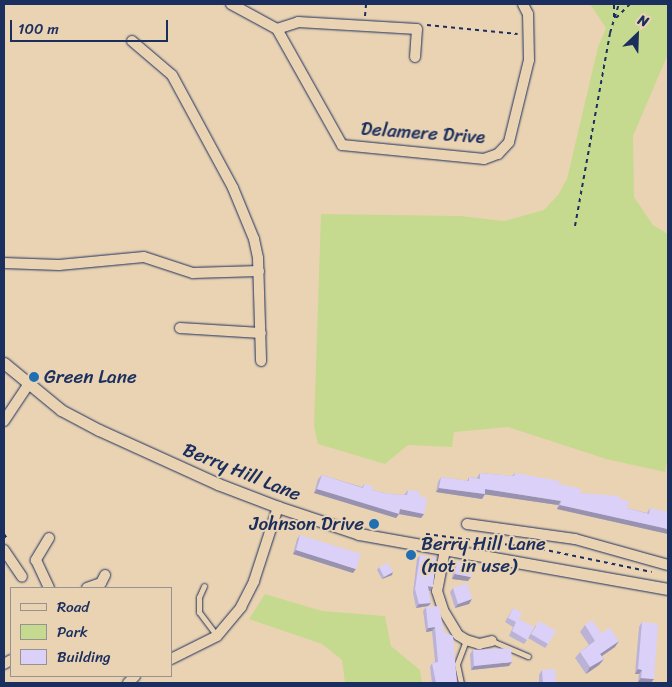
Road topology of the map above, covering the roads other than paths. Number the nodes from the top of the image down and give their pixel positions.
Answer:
1 (232, 4) edge
2 (524, 4) edge
3 (277, 29) junction
4 (132, 41) dead end
5 (415, 57) dead end
6 (4, 263) edge
7 (259, 271) junction
8 (180, 328) dead end
9 (260, 333) junction
10 (261, 361) dead end
11 (4, 363) edge
12 (28, 385) junction
13 (4, 421) edge
14 (278, 507) junction
15 (468, 524) dead end
16 (49, 538) dead end
17 (6, 546) edge
18 (445, 550) junction
19 (668, 565) edge
20 (105, 575) dead end
21 (22, 577) dead end
22 (204, 586) dead end
23 (50, 587) edge
24 (90, 587) edge
25 (668, 589) edge
26 (218, 636) junction
27 (466, 640) junction
28 (492, 641) joint
29 (528, 656) dead end
30 (172, 659) edge
31 (461, 683) edge

1 - 3 street
2 - 3 street, Delamere Drive
3 - 5 street
4 - 7 street
6 - 7 street
7 - 9 street
8 - 9 street
9 - 10 street
11 - 12 street, Berry Hill Lane
12 - 13 street
12 - 14 street, Berry Hill Lane
14 - 18 street, Berry Hill Lane
14 - 26 street
15 - 19 street
16 - 23 street
17 - 21 street
18 - 25 street, Berry Hill Lane
18 - 27 street
20 - 24 street
22 - 26 lane
26 - 30 street
27 - 28 street
27 - 31 lane
28 - 29 lane

